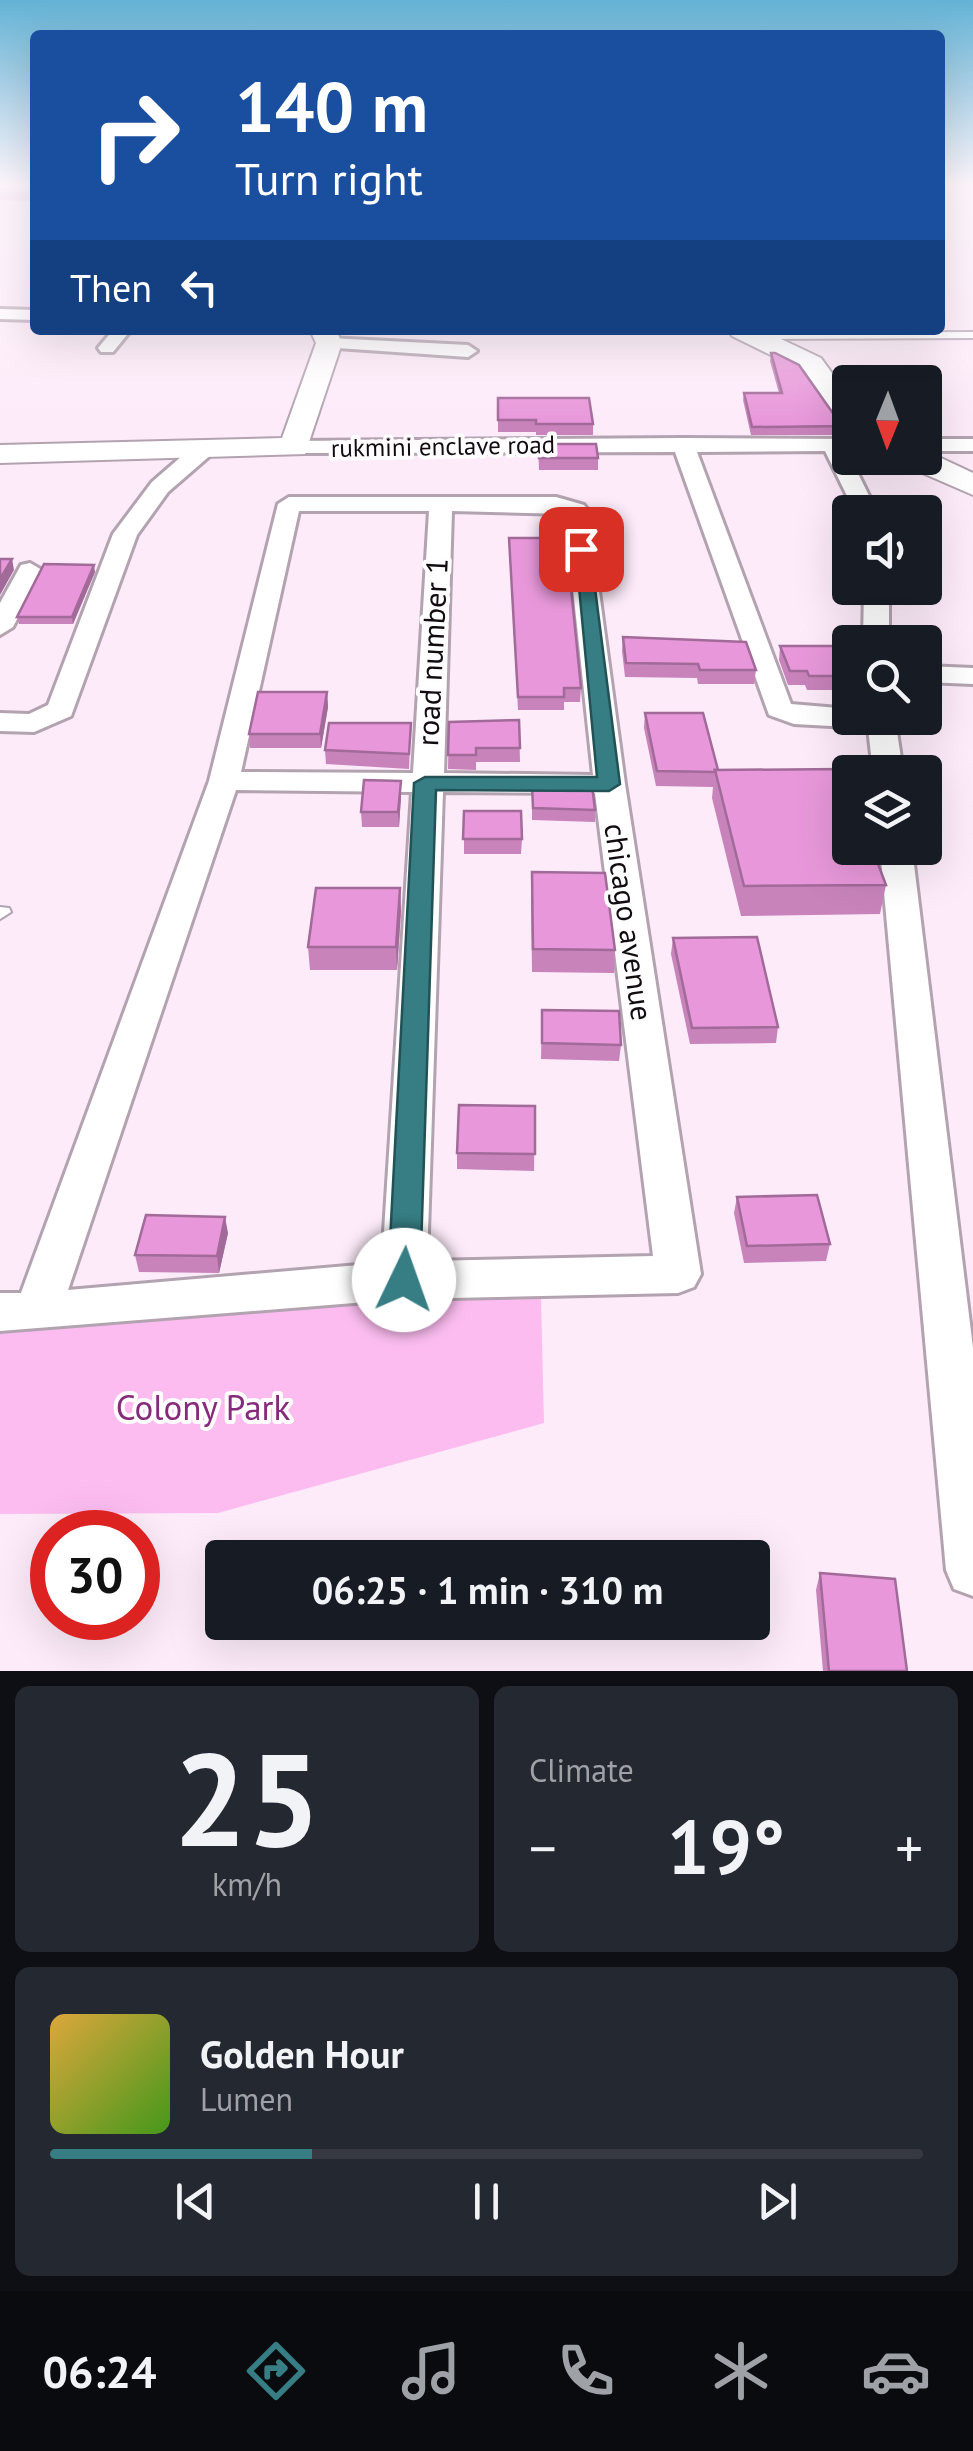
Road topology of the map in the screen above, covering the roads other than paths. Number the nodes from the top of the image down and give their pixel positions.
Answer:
1 (0, 314) edge
2 (30, 316) edge
3 (118, 335) edge
4 (751, 335) edge
5 (945, 335) edge
6 (973, 335) edge
7 (326, 336) edge
8 (106, 348) dead end
9 (468, 350) dead end
10 (832, 394) edge
11 (684, 444) junction
12 (832, 445) edge
13 (973, 445) edge
14 (942, 446) edge
15 (294, 447) junction
16 (205, 448) junction
17 (0, 454) edge
18 (942, 471) edge
19 (973, 485) edge
20 (441, 504) junction
21 (30, 570) dead end
22 (0, 627) edge
23 (942, 675) edge
24 (973, 676) edge
25 (832, 716) edge
26 (0, 722) edge
27 (224, 781) junction
28 (425, 783) junction
29 (609, 784) junction
30 (898, 865) edge
31 (404, 1280) junction
32 (19, 1312) edge
33 (973, 1570) edge

1 - 2 street
3 - 8 street
4 - 10 street
5 - 6 lane
7 - 9 street
7 - 15 street
11 - 12 street, rukmini enclave road
11 - 15 street, rukmini enclave road
11 - 25 street
13 - 14 street
15 - 16 street
16 - 17 street
16 - 26 street
18 - 19 street
20 - 27 street
20 - 28 street, road number 1
20 - 29 street, chicago avenue
21 - 22 street
23 - 24 street
27 - 28 street
27 - 32 street
28 - 29 street
28 - 31 street, road number 1
29 - 31 street, chicago avenue
30 - 33 street
31 - 32 street

